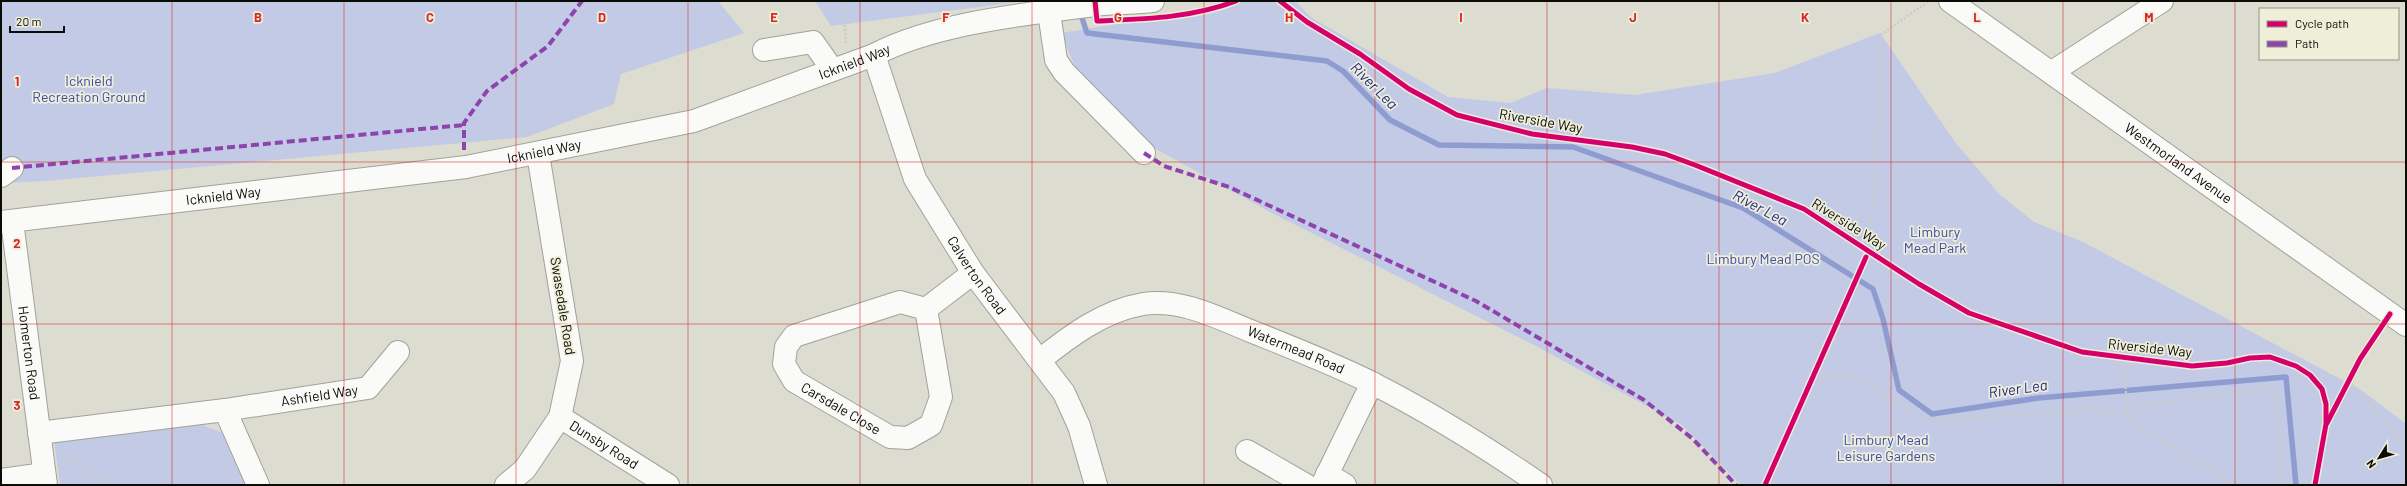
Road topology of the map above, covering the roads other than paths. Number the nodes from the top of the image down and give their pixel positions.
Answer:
1 (1153, 1) edge
2 (1950, 1) edge
3 (2162, 1) edge
4 (1049, 12) junction
5 (764, 50) dead end
6 (874, 55) junction
7 (840, 67) junction
8 (2052, 72) junction
9 (1144, 153) dead end
10 (538, 154) junction
11 (6, 221) edge
12 (973, 273) junction
13 (926, 309) junction
14 (2402, 317) edge
15 (398, 352) dead end
16 (1040, 360) junction
17 (1372, 383) junction
18 (225, 410) junction
19 (560, 417) junction
20 (40, 436) junction
21 (1247, 451) dead end
22 (1, 480) edge
23 (45, 480) edge
24 (1331, 481) edge
25 (258, 485) edge
26 (506, 485) edge
27 (668, 485) edge
28 (1096, 485) edge
29 (1306, 485) edge
30 (1541, 485) edge

1 - 4 street, Icknield Way
2 - 8 street, Westmorland Avenue
3 - 8 street
4 - 6 street, Icknield Way
4 - 9 street
5 - 7 street
6 - 7 street, Icknield Way
6 - 12 street, Calverton Road
7 - 10 street, Icknield Way
8 - 14 street, Westmorland Avenue
10 - 11 street, Icknield Way
10 - 19 street, Swasedale Road
11 - 20 street, Homerton Road
12 - 13 street
12 - 16 street, Calverton Road
13 - 13 street, Carsdale Close
15 - 18 street, Ashfield Way
16 - 17 street, Watermead Road
16 - 28 street, Calverton Road
17 - 24 street
17 - 30 street, Watermead Road
18 - 20 street, Ashfield Way
18 - 25 street
19 - 26 street, Swasedale Road
19 - 27 street, Dunsby Road
20 - 23 street, Homerton Road
21 - 29 street
22 - 23 street

